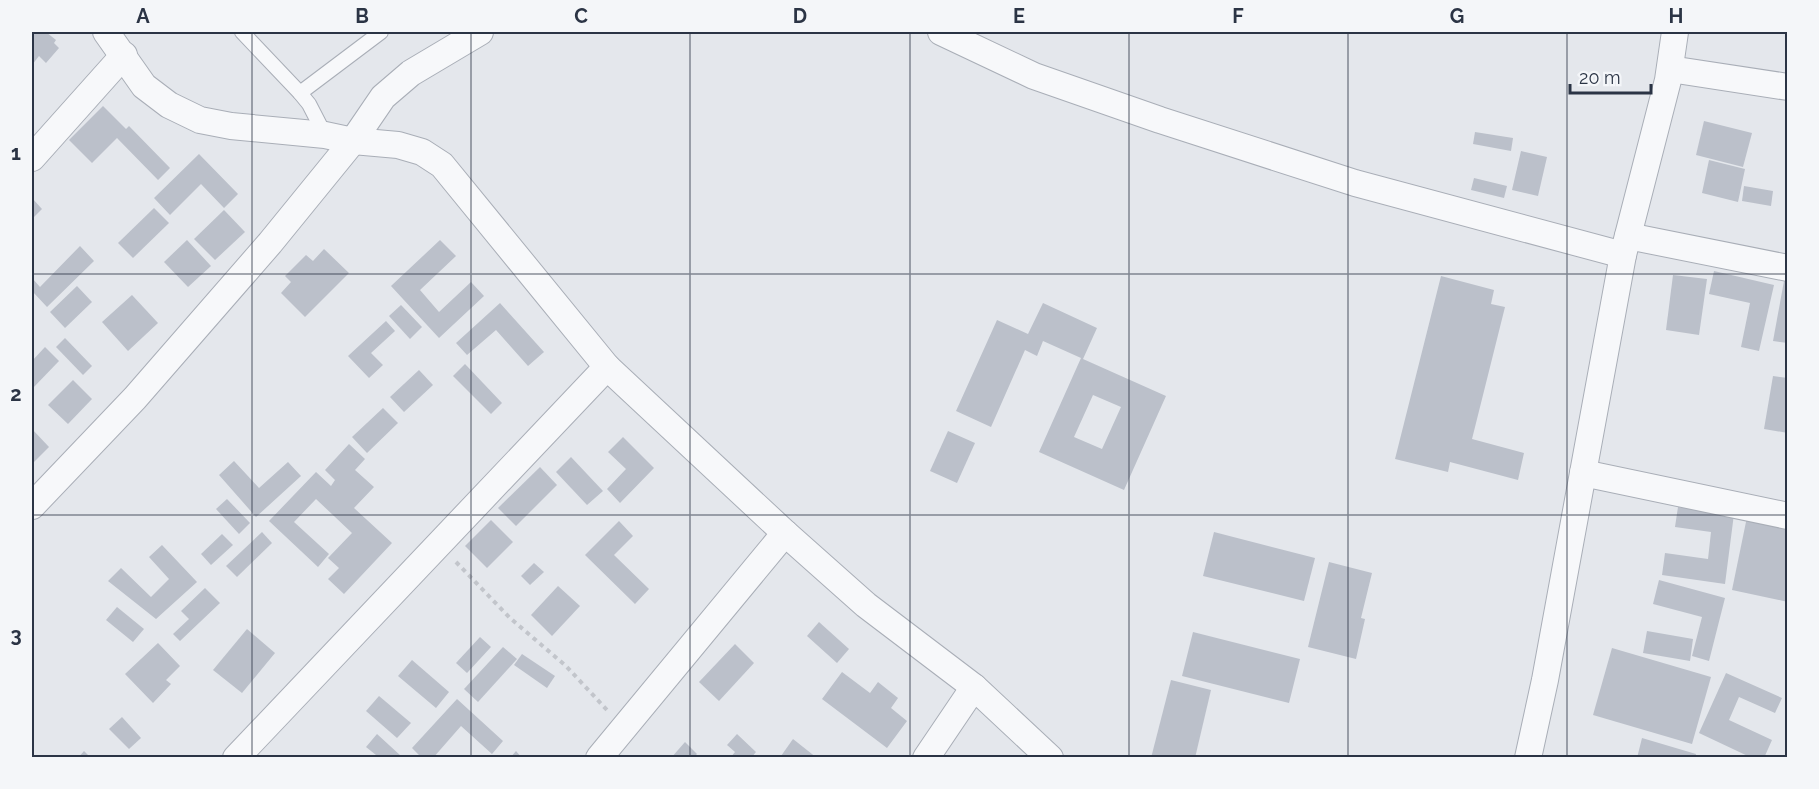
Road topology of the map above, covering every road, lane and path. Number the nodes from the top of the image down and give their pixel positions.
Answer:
1 (106, 32) edge
2 (242, 32) edge
3 (381, 32) edge
4 (480, 32) edge
5 (941, 32) edge
6 (1675, 32) edge
7 (124, 55) junction
8 (1670, 69) junction
9 (1788, 87) edge
10 (300, 93) junction
11 (325, 135) junction
12 (353, 141) junction
13 (32, 158) edge
14 (1626, 245) junction
15 (1788, 268) edge
16 (607, 367) junction
17 (1583, 473) junction
18 (32, 506) edge
19 (1788, 516) edge
20 (785, 533) junction
21 (439, 544) junction
22 (974, 687) junction
23 (624, 728) junction
24 (236, 758) edge
25 (599, 758) edge
26 (926, 758) edge
27 (1050, 758) edge
28 (1528, 758) edge

1 - 7 street
2 - 10 lane
3 - 10 lane
4 - 12 street
5 - 14 street
6 - 8 street
7 - 11 street
7 - 13 street
8 - 9 street
8 - 14 street
10 - 11 lane
11 - 12 street
12 - 16 street
12 - 18 street
14 - 15 street
14 - 17 street
16 - 20 street
16 - 21 street
17 - 19 street
17 - 28 street
20 - 22 street
20 - 23 street
21 - 23 path
21 - 24 street
22 - 26 street
22 - 27 street
23 - 25 street

